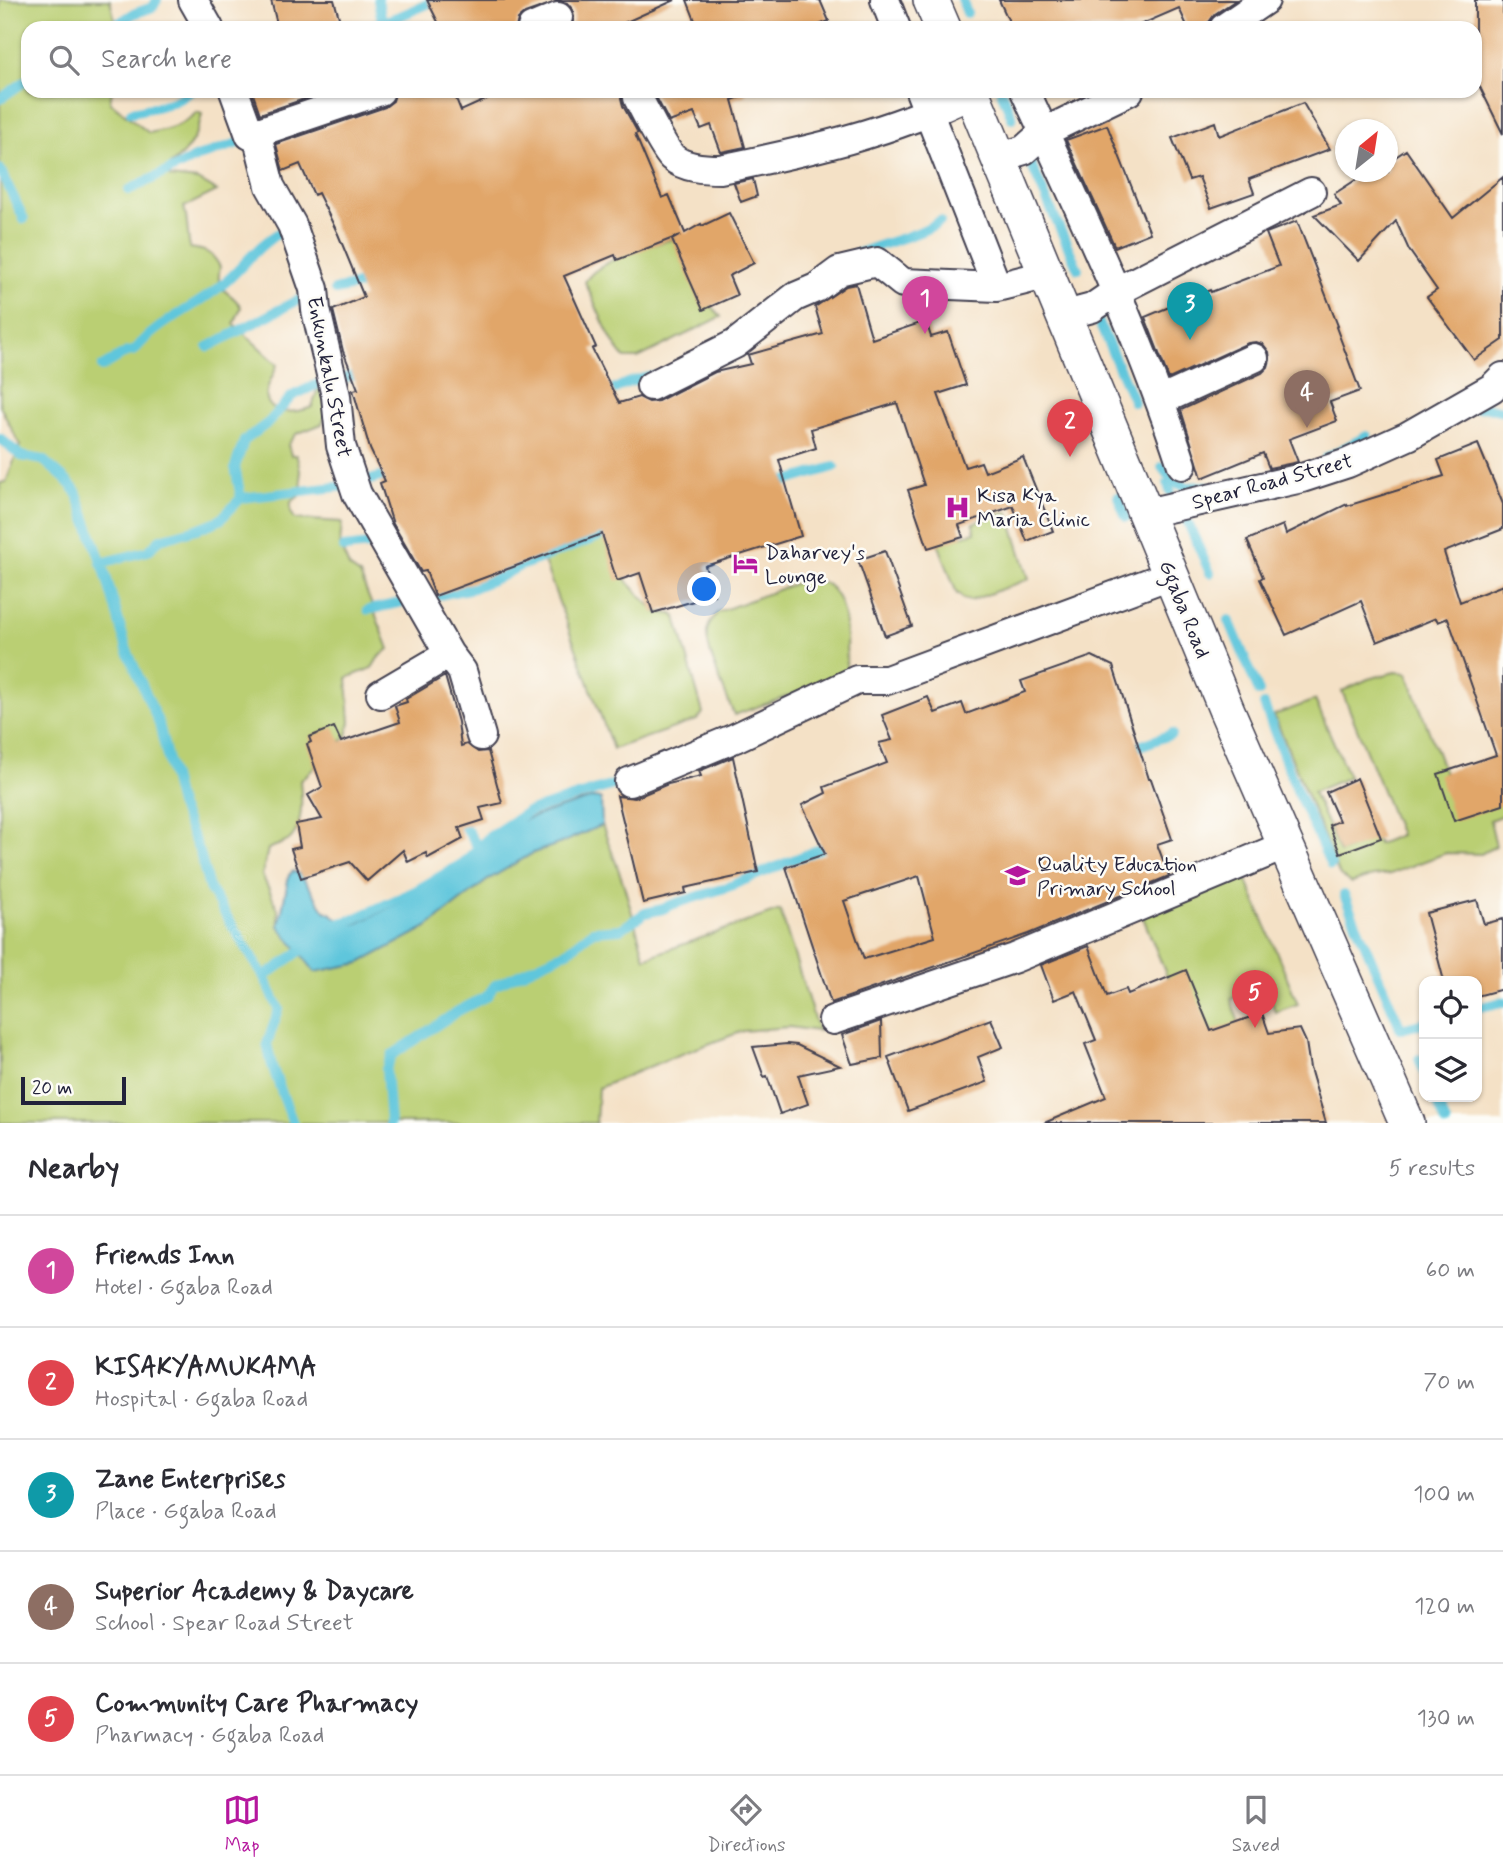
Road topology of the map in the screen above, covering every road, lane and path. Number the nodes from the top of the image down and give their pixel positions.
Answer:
1 (193, 0) edge
2 (885, 0) edge
3 (931, 0) edge
4 (1265, 0) edge
5 (205, 21) edge
6 (893, 21) edge
7 (940, 21) edge
8 (1234, 21) edge
9 (237, 98) edge
10 (359, 98) edge
11 (638, 98) dead end
12 (946, 98) edge
13 (974, 98) edge
14 (1028, 98) edge
15 (1114, 98) edge
16 (924, 103) edge
17 (1044, 132) junction
18 (250, 135) junction
19 (998, 158) junction
20 (1311, 192) dead end
21 (1045, 275) junction
22 (996, 287) junction
23 (1117, 291) junction
24 (1062, 316) junction
25 (1254, 358) dead end
26 (651, 386) dead end
27 (1499, 388) edge
28 (1160, 401) junction
29 (1182, 465) dead end
30 (1146, 513) junction
31 (1170, 575) junction
32 (449, 654) junction
33 (381, 694) dead end
34 (481, 736) dead end
35 (629, 782) dead end
36 (1284, 846) junction
37 (833, 1020) dead end
38 (1407, 1123) edge

1 - 5 street
2 - 6 street
3 - 7 street
4 - 8 street
9 - 18 street, Enkunkalu Street
10 - 18 street
11 - 16 street
12 - 16 street
13 - 19 street, Ggaba Road
14 - 17 street
15 - 17 street
16 - 22 street
17 - 19 street
17 - 23 street
18 - 32 street, Enkunkalu Street
19 - 21 street, Ggaba Road
20 - 23 street
21 - 22 street
21 - 24 street, Ggaba Road
22 - 26 street
23 - 24 street
23 - 28 street
24 - 30 street, Ggaba Road
25 - 28 street
27 - 30 street, Spear Road Street
28 - 29 street
30 - 31 street, Ggaba Road
31 - 35 street
31 - 36 street, Ggaba Road
32 - 33 street
32 - 34 street, Enkunkalu Street
36 - 37 street
36 - 38 street, Ggaba Road

